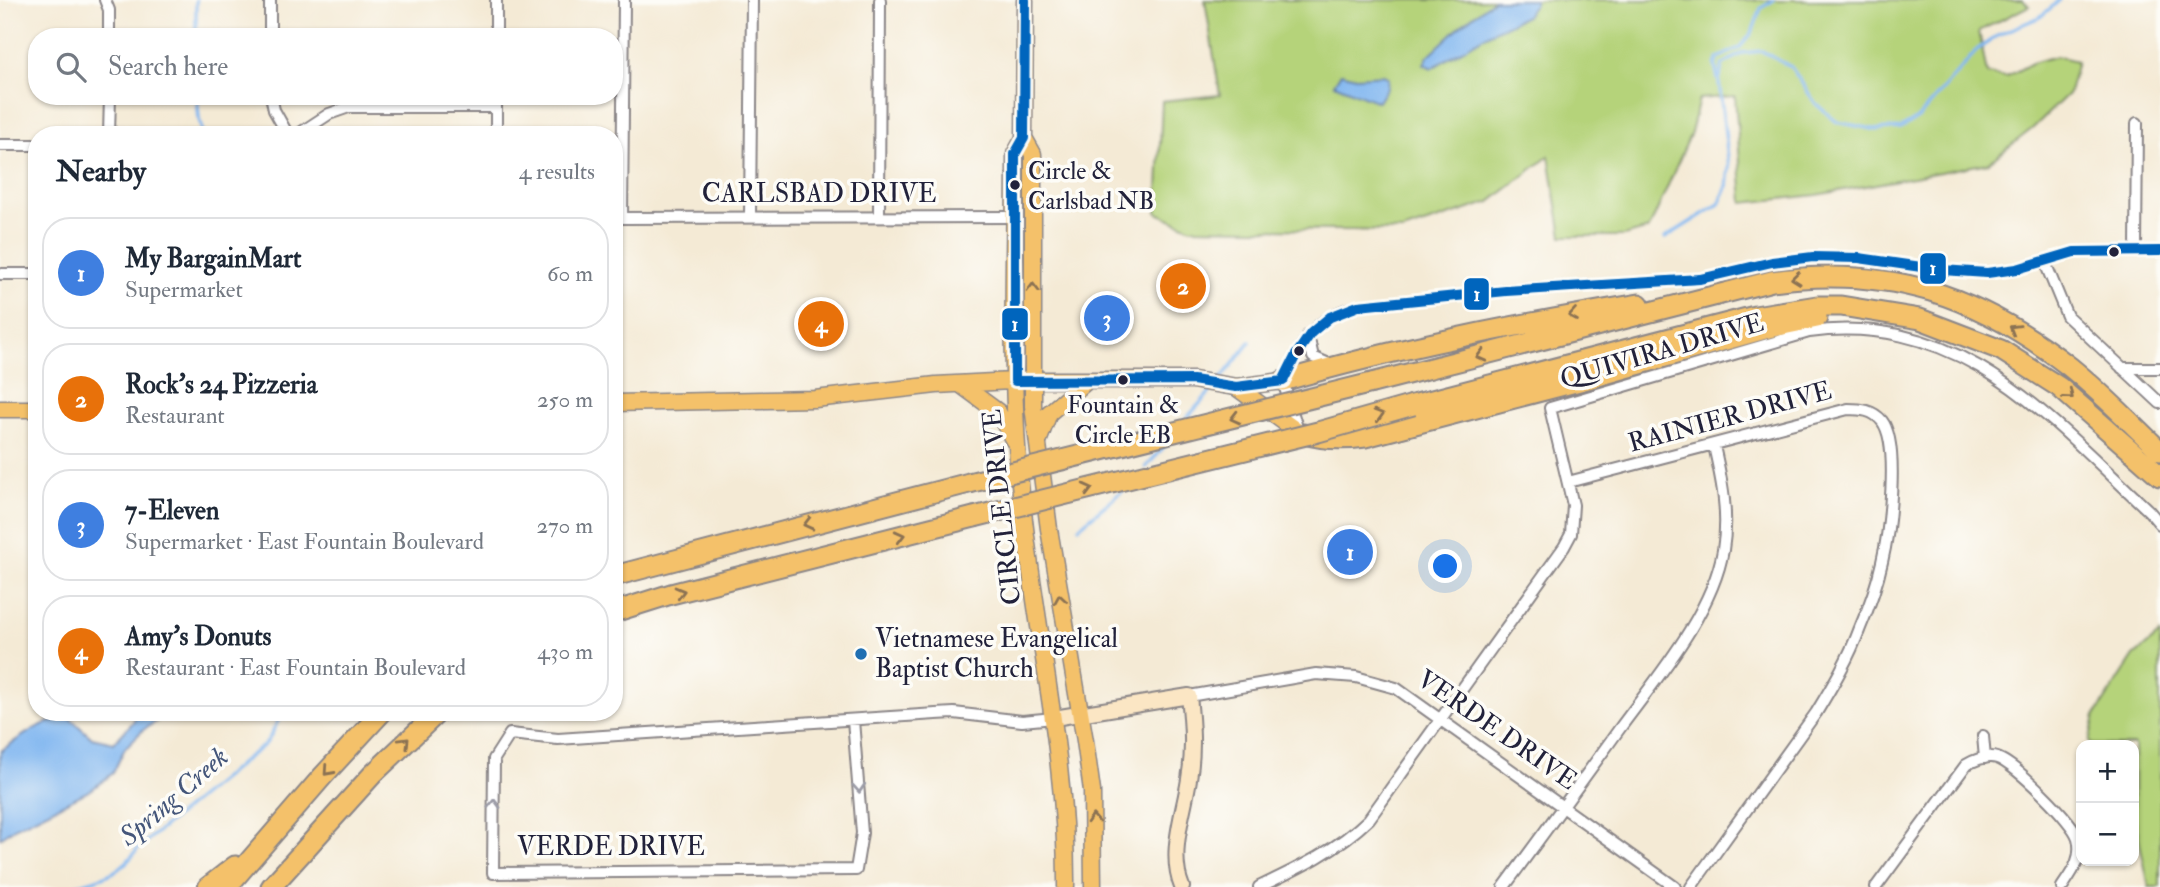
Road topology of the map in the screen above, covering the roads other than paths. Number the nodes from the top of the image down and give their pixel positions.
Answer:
1 (105, 0) edge
2 (270, 0) edge
3 (496, 0) edge
4 (624, 0) edge
5 (752, 0) edge
6 (880, 0) edge
7 (1025, 0) edge
8 (109, 28) edge
9 (270, 28) edge
10 (496, 28) edge
11 (110, 105) edge
12 (273, 105) edge
13 (408, 105) edge
14 (496, 105) edge
15 (2137, 123) dead end
16 (110, 126) edge
17 (283, 126) edge
18 (311, 126) edge
19 (496, 126) edge
20 (623, 126) edge
21 (1024, 138) junction
22 (0, 145) edge
23 (28, 145) edge
24 (750, 216) junction
25 (879, 217) junction
26 (1015, 217) junction
27 (623, 218) edge
28 (2136, 251) junction
29 (2160, 251) edge
30 (2044, 260) junction
31 (0, 274) edge
32 (28, 274) edge
33 (1713, 297) junction
34 (1874, 310) junction
35 (1308, 335) junction
36 (1334, 366) junction
37 (2123, 368) junction
38 (2160, 368) edge
39 (1033, 380) junction
40 (1088, 380) junction
41 (1015, 381) junction
42 (960, 384) junction
43 (1286, 390) junction
44 (1242, 391) junction
45 (623, 402) edge
46 (2160, 403) edge
47 (0, 409) edge
48 (28, 409) edge
49 (1298, 432) junction
50 (1714, 446) junction
51 (1037, 448) junction
52 (1017, 450) junction
53 (2160, 451) edge
54 (2160, 476) edge
55 (1568, 482) junction
56 (2160, 524) edge
57 (623, 574) edge
58 (623, 609) edge
59 (1189, 696) junction
60 (1081, 714) junction
61 (1054, 718) junction
62 (1441, 718) junction
63 (853, 720) junction
64 (374, 721) edge
65 (429, 721) edge
66 (1983, 736) dead end
67 (1985, 758) junction
68 (373, 774) junction
69 (1563, 807) junction
70 (261, 846) junction
71 (208, 887) edge
72 (227, 887) edge
73 (271, 887) edge
74 (287, 887) edge
75 (1066, 887) edge
76 (1093, 887) edge
77 (1182, 887) edge
78 (1259, 887) edge
79 (1504, 887) edge
80 (1675, 887) edge
81 (1691, 887) edge
82 (1877, 887) edge
83 (2062, 887) edge

1 - 8 street
2 - 9 street
3 - 10 street
4 - 20 street, CARLSBAD DRIVE
5 - 24 street
6 - 25 street
7 - 21 main road
11 - 16 street
12 - 17 street
13 - 18 street
14 - 19 street
15 - 28 street
21 - 26 main road, CIRCLE DRIVE
39 -> 21 main road, CIRCLE DRIVE
22 - 23 street
24 - 25 street, CARLSBAD DRIVE
24 - 27 street, CARLSBAD DRIVE
25 - 26 street, CARLSBAD DRIVE
26 - 41 main road, CIRCLE DRIVE
28 - 29 street
28 - 30 street
30 - 35 street
30 - 37 street
31 - 32 street
33 -> 36 highway
53 -> 33 highway
33 -> 57 highway, bridge
34 - 49 highway
34 -> 54 highway
58 -> 34 highway, bridge
35 - 36 street
35 - 43 street
36 - 43 highway
37 - 38 street
37 - 46 street
39 - 40 main road
39 - 41 main road
39 - 51 main road, CIRCLE DRIVE
40 - 44 main road
40 - 51 main road
41 - 42 main road
41 - 52 main road, CIRCLE DRIVE
42 - 45 main road
42 - 52 main road
43 - 44 main road
43 - 49 street
44 - 49 main road
47 - 48 main road
50 - 55 street, RAINIER DRIVE
50 - 69 street
50 - 81 street, RAINIER DRIVE
60 -> 51 main road, CIRCLE DRIVE
52 - 61 main road, CIRCLE DRIVE
55 - 56 street, QUIVIRA DRIVE
55 - 62 street, QUIVIRA DRIVE
59 - 60 street, VERDE DRIVE
59 - 62 street, VERDE DRIVE
59 - 77 street
60 - 61 street, VERDE DRIVE
76 -> 60 main road, CIRCLE DRIVE
61 - 63 street, VERDE DRIVE
61 - 75 main road, CIRCLE DRIVE
62 - 69 street, VERDE DRIVE
62 - 78 street, QUIVIRA DRIVE
63 -> 63 street, VERDE DRIVE
64 -> 70 highway
68 -> 65 highway
66 - 67 street
67 - 82 street
67 - 83 street
68 - 73 highway
68 - 74 highway
69 - 79 street
69 - 80 street, VERDE DRIVE
70 - 71 highway
70 - 72 highway

